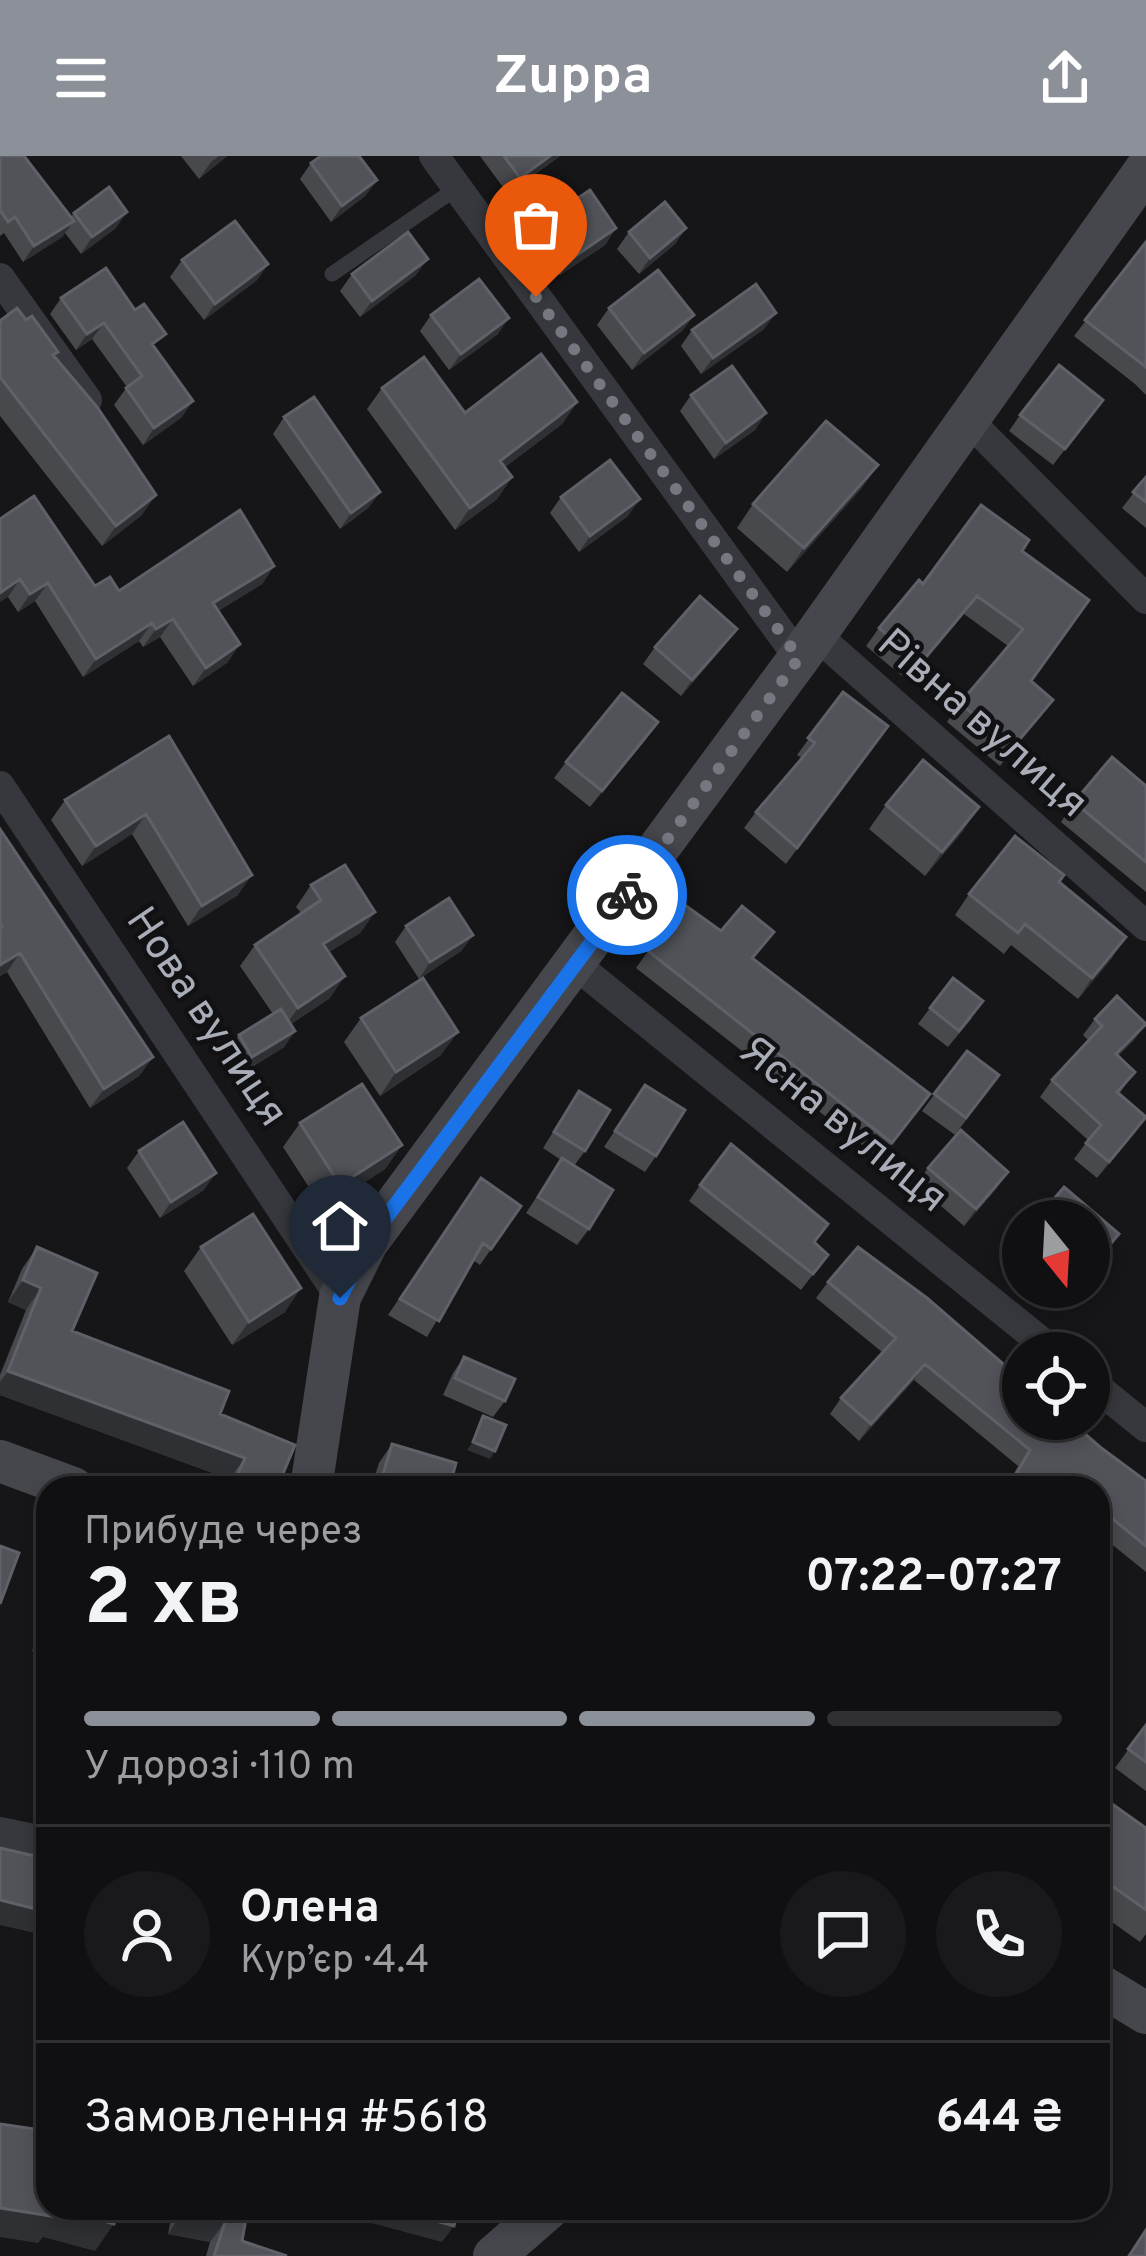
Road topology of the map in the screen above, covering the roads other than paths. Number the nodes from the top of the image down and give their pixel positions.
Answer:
1 (434, 156) edge
2 (1139, 166) edge
3 (458, 188) junction
4 (332, 274) dead end
5 (0, 278) edge
6 (965, 417) junction
7 (102, 422) edge
8 (1146, 598) edge
9 (807, 646) junction
10 (0, 786) edge
11 (1146, 926) edge
12 (576, 965) junction
13 (340, 1298) junction
14 (1029, 1332) edge
15 (1110, 1398) edge
16 (1146, 1427) edge
17 (0, 1461) edge
18 (41, 1476) edge
19 (313, 1476) edge
20 (0, 1832) edge
21 (36, 1840) edge
22 (1110, 1991) edge
23 (1146, 2013) edge
24 (535, 2220) edge
25 (494, 2256) edge

1 - 3 street, Рівна вулиця
2 - 6 street
3 - 4 lane
3 - 9 street, Рівна вулиця
5 - 7 street
6 - 8 street
6 - 9 street
9 - 11 street, Рівна вулиця
9 - 12 street
10 - 13 street, Нова вулиця
12 - 13 street
12 - 14 street, Ясна вулиця
13 - 19 street
15 - 16 street
17 - 18 street
20 - 21 street
22 - 23 street
24 - 25 street

